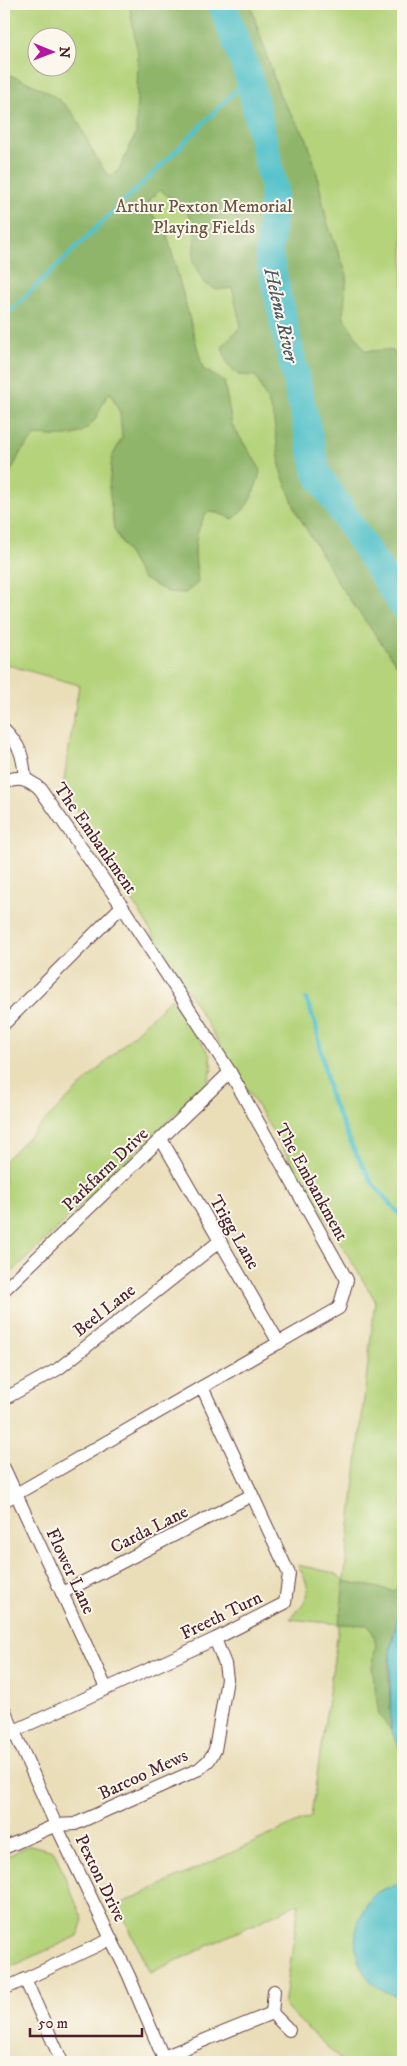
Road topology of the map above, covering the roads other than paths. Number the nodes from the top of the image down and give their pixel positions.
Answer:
1 (4, 728) edge
2 (25, 778) junction
3 (4, 782) edge
4 (122, 906) junction
5 (4, 1024) edge
6 (230, 1072) junction
7 (161, 1139) junction
8 (220, 1240) junction
9 (4, 1290) edge
10 (279, 1343) junction
11 (202, 1388) junction
12 (4, 1399) edge
13 (4, 1468) edge
14 (16, 1495) junction
15 (252, 1495) junction
16 (4, 1501) edge
17 (62, 1593) junction
18 (216, 1639) junction
19 (106, 1688) junction
20 (4, 1709) edge
21 (14, 1731) junction
22 (56, 1825) junction
23 (4, 1848) edge
24 (111, 1939) junction
25 (25, 1979) junction
26 (4, 1989) edge
27 (274, 1991) dead end
28 (272, 2013) junction
29 (289, 2030) dead end
30 (164, 2060) edge
31 (62, 2062) edge

1 - 2 street
2 - 3 street
2 - 4 street, The Embankment
4 - 5 street
4 - 6 street, The Embankment
6 - 7 street, Parkfarm Drive
6 - 10 street, The Embankment
7 - 8 street, Trigg Lane
7 - 9 street, Parkfarm Drive
8 - 10 street, Trigg Lane
8 - 12 street, Beel Lane
10 - 11 street, The Embankment
11 - 14 street, The Embankment
11 - 15 street, Freeth Turn
13 - 14 street, Flower Lane
14 - 16 street, The Embankment
14 - 17 street, Flower Lane
15 - 17 street, Carda Lane
15 - 18 street, Freeth Turn
17 - 19 street, Flower Lane
18 - 19 street, Freeth Turn
18 - 22 street, Barcoo Mews
19 - 21 street, Freeth Turn
20 - 21 street, Pexton Drive
21 - 22 street, Pexton Drive
22 - 23 street, Barcoo Mews
22 - 24 street, Pexton Drive
24 - 25 street
24 - 30 street, Pexton Drive
25 - 26 street
25 - 31 street
27 - 28 street
28 - 29 street
28 - 30 street

